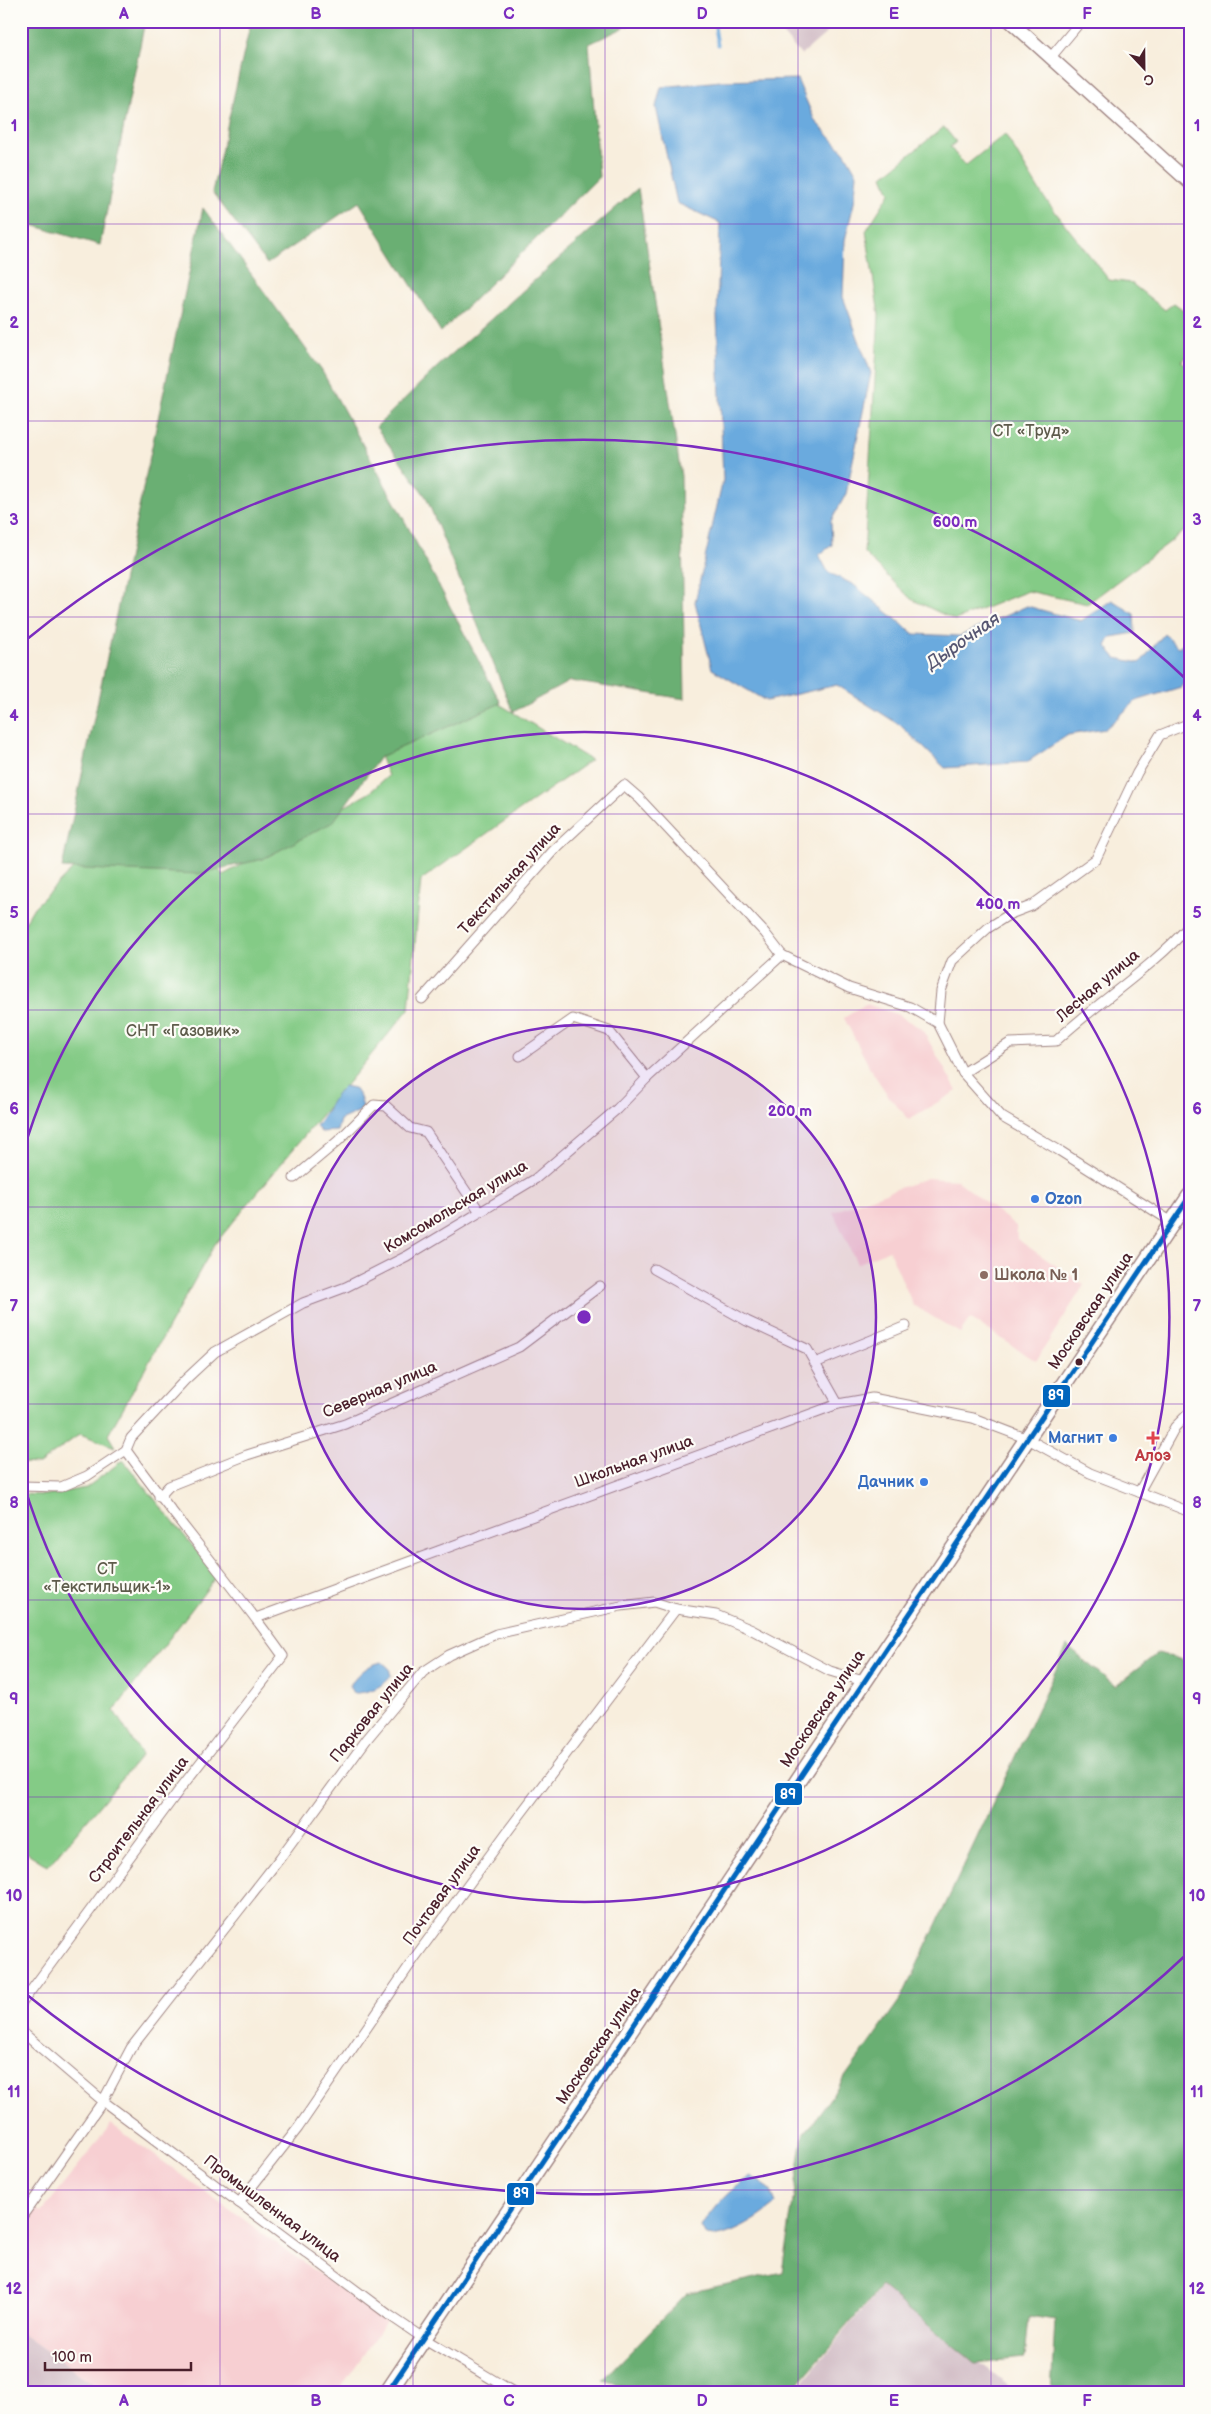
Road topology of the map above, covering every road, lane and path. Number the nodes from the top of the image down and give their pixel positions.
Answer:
1 (1010, 21) edge
2 (1081, 21) edge
3 (1051, 57) junction
4 (1190, 183) edge
5 (1190, 723) edge
6 (1190, 925) edge
7 (782, 955) junction
8 (422, 999) dead end
9 (938, 1023) junction
10 (520, 1056) dead end
11 (963, 1073) junction
12 (648, 1078) junction
13 (294, 1178) dead end
14 (1190, 1196) edge
15 (480, 1212) junction
16 (1172, 1222) junction
17 (654, 1269) dead end
18 (600, 1286) dead end
19 (906, 1326) dead end
20 (815, 1363) junction
21 (838, 1404) junction
22 (1190, 1412) edge
23 (1028, 1438) junction
24 (126, 1450) junction
25 (21, 1486) edge
26 (1139, 1492) junction
27 (159, 1497) junction
28 (1190, 1512) edge
29 (676, 1609) junction
30 (256, 1618) junction
31 (863, 1681) junction
32 (21, 2004) edge
33 (22, 2032) edge
34 (102, 2102) junction
35 (239, 2203) junction
36 (21, 2218) edge
37 (423, 2338) junction
38 (387, 2393) edge
39 (515, 2393) edge

1 - 3 main road
2 - 3 street
3 - 4 main road
5 - 9 street
6 - 11 street, Лесная улица
7 - 8 street, Текстильная улица
7 - 9 street
7 - 12 street, Комсомольская улица
9 - 11 street
10 - 12 street
11 - 16 street
12 - 15 street, Комсомольская улица
13 - 15 street
14 - 16 highway, Московская улица
15 - 24 street, Комсомольская улица
16 - 23 highway, Московская улица
17 - 20 street
18 - 27 street, Северная улица
19 - 20 street
20 - 21 street
21 - 23 street, Школьная улица
21 - 30 street, Школьная улица
22 - 26 street
23 - 26 street, Школьная улица
23 - 31 highway, Московская улица
24 - 25 street
24 - 27 street
26 - 28 street, Школьная улица
27 - 30 street
29 - 31 street, Парковая улица
29 - 34 street, Парковая улица
29 - 35 street, Почтовая улица
30 - 32 street, Строительная улица
31 - 37 highway, Московская улица
33 - 34 street, Промышленная улица
34 - 35 street, Промышленная улица
34 - 36 street, Парковая улица
35 - 37 street, Промышленная улица
37 - 38 highway, Московская улица
37 - 39 street, Промышленная улица

